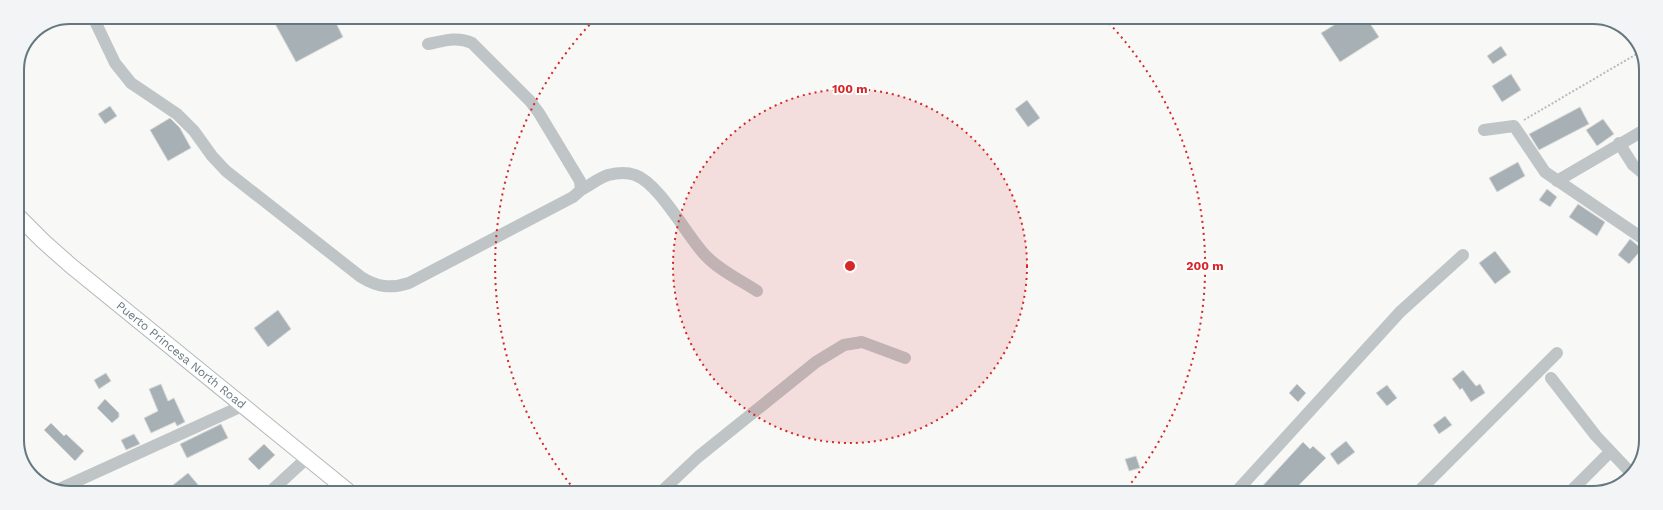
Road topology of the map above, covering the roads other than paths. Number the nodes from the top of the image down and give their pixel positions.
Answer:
1 (96, 24) edge
2 (428, 44) dead end
3 (1484, 130) dead end
4 (1639, 133) edge
5 (1619, 143) junction
6 (1639, 170) edge
7 (1557, 181) junction
8 (581, 190) junction
9 (24, 222) edge
10 (1639, 236) edge
11 (1463, 255) dead end
12 (758, 291) dead end
13 (1556, 353) dead end
14 (905, 358) dead end
15 (1551, 378) dead end
16 (242, 406) junction
17 (1610, 452) junction
18 (306, 458) junction
19 (1627, 469) edge
20 (66, 486) edge
21 (276, 486) edge
22 (341, 486) edge
23 (667, 486) edge
24 (1241, 486) edge
25 (1424, 486) edge
26 (1576, 486) edge

1 - 8 street
2 - 8 street
3 - 7 street
4 - 5 street
5 - 6 street
5 - 7 street
7 - 10 street
8 - 12 street
9 - 16 main road, Puerto Princesa North Road
11 - 24 street
13 - 25 street
14 - 23 street
15 - 17 street
16 - 18 main road, Puerto Princesa North Road
16 - 20 street
17 - 19 street
17 - 26 street
18 - 21 street
18 - 22 main road, Puerto Princesa North Road

